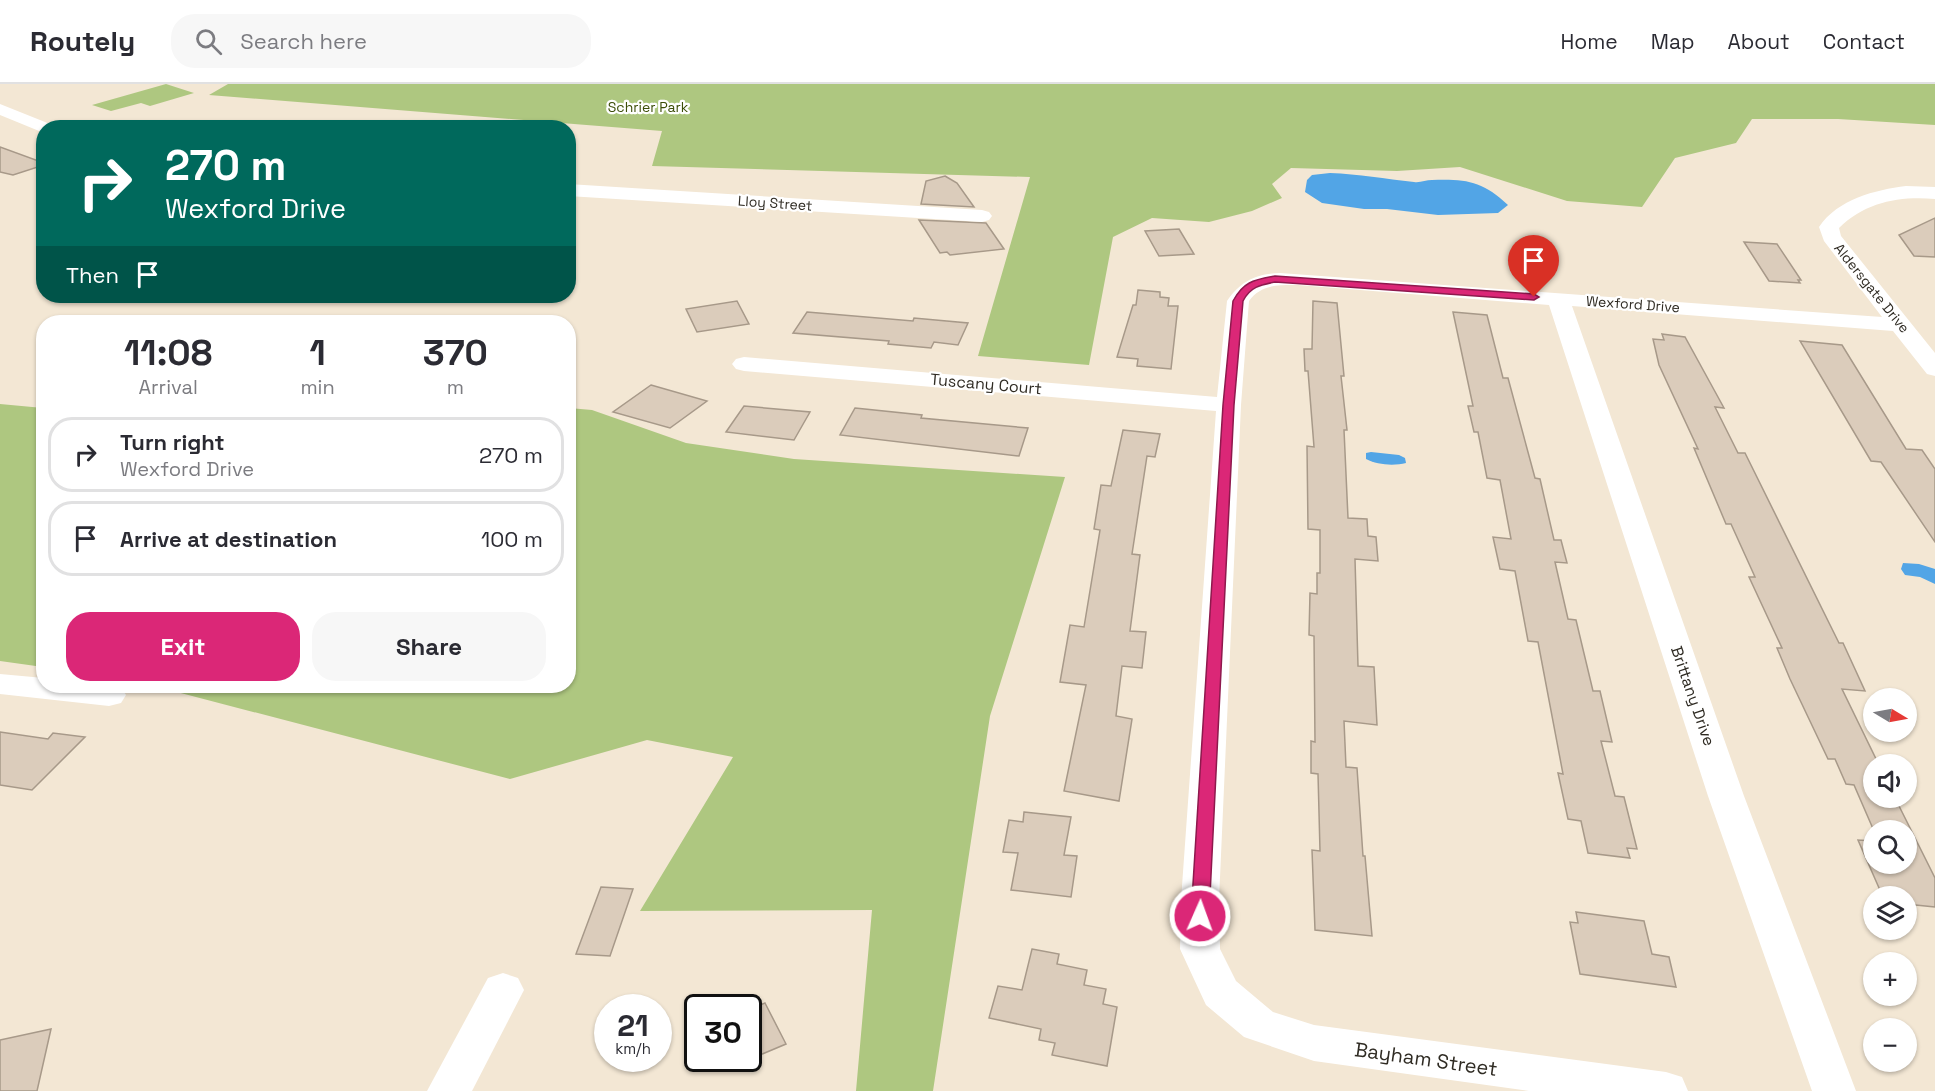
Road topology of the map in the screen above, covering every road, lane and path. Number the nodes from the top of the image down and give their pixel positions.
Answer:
1 (0, 109) edge
2 (36, 125) edge
3 (576, 191) edge
4 (1927, 192) edge
5 (982, 216) dead end
6 (1257, 282) joint
7 (1558, 299) junction
8 (1902, 325) junction
9 (744, 364) dead end
10 (1935, 369) edge
11 (1229, 405) junction
12 (0, 684) edge
13 (36, 688) edge
14 (89, 693) edge
15 (109, 695) dead end
16 (503, 990) dead end
17 (448, 1091) edge
18 (1666, 1091) edge
19 (1834, 1091) edge

1 - 2 street
3 - 5 street, Lloy Street
4 - 8 street, Aldersgate Drive
6 - 7 street, Wexford Drive
6 - 11 street, Bayham Street
7 - 8 street, Wexford Drive
7 - 19 street, Brittany Drive
8 - 10 street, Aldersgate Drive
9 - 11 street, Tuscany Court
11 - 18 street, Bayham Street
12 - 13 street
14 - 15 street
16 - 17 street

